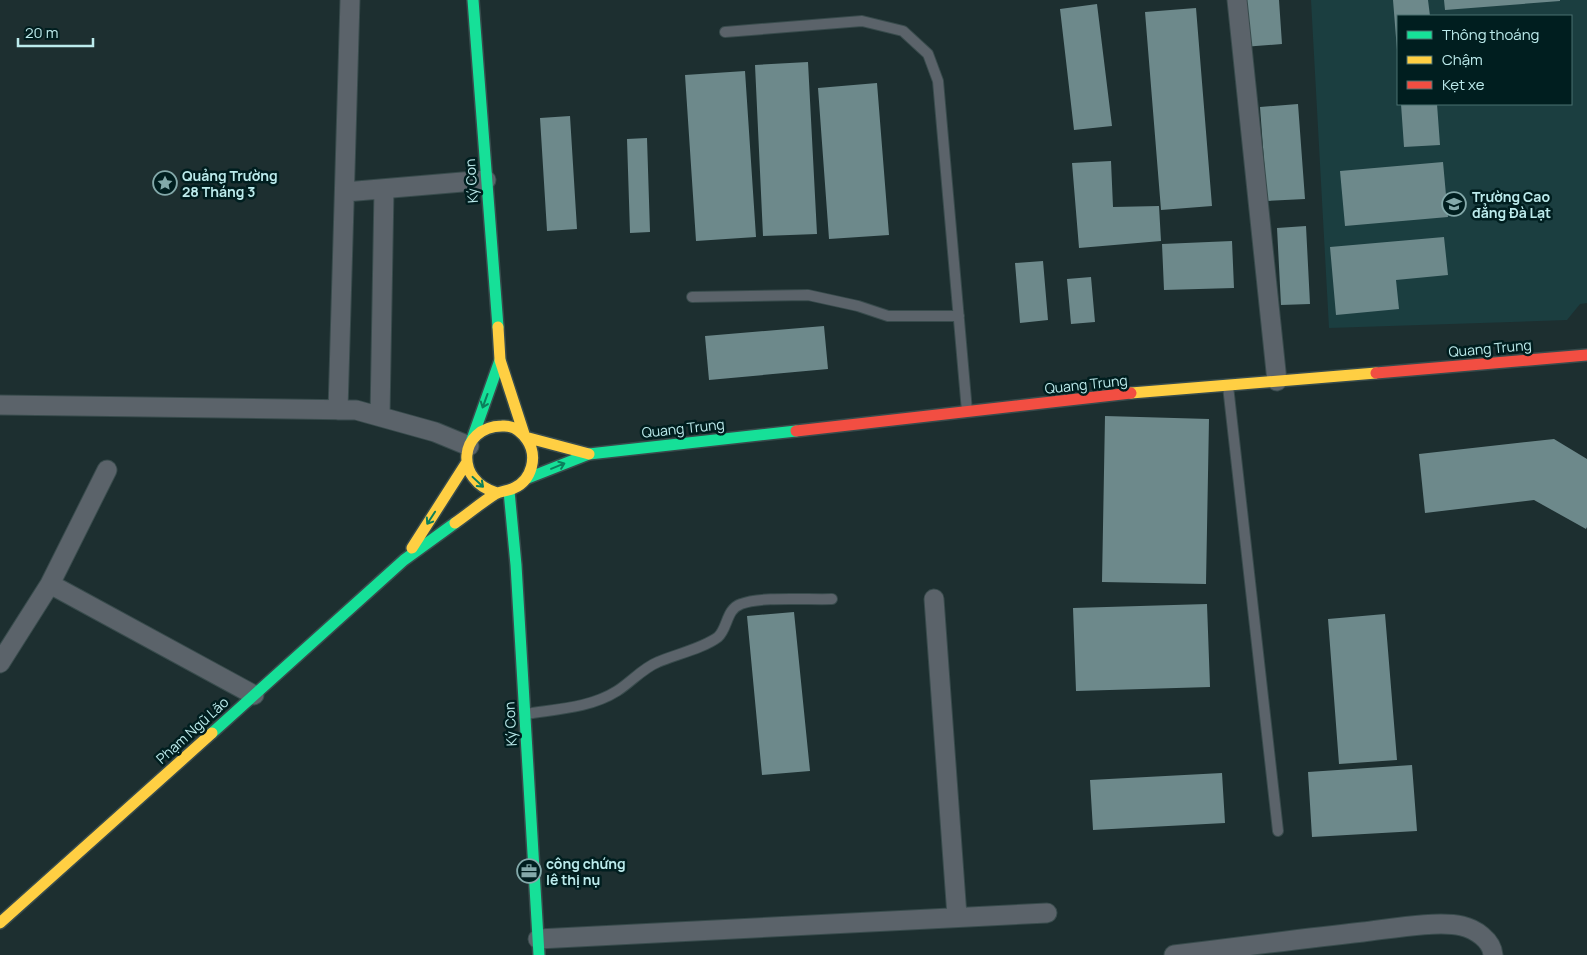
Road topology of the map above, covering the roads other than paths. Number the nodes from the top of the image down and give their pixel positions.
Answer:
1 (350, 0) edge
2 (473, 0) edge
3 (1237, 0) edge
4 (724, 32) dead end
5 (486, 180) junction
6 (384, 189) junction
7 (345, 192) junction
8 (692, 298) dead end
9 (959, 316) junction
10 (1587, 355) edge
11 (500, 360) junction
12 (1277, 381) junction
13 (1228, 386) junction
14 (0, 405) edge
15 (338, 410) junction
16 (967, 412) junction
17 (380, 416) junction
18 (525, 436) junction
19 (469, 450) junction
20 (589, 454) junction
21 (107, 470) dead end
22 (528, 478) junction
23 (503, 492) junction
24 (404, 560) junction
25 (50, 584) junction
26 (832, 599) dead end
27 (934, 599) dead end
28 (0, 663) edge
29 (254, 694) junction
30 (525, 714) junction
31 (1278, 830) dead end
32 (1047, 913) dead end
33 (957, 916) junction
34 (0, 923) edge
35 (539, 947) edge
36 (1174, 955) edge
37 (1493, 955) edge

1 - 7 street
2 - 5 street, Ký Con
3 - 12 street
4 - 9 lane
5 - 6 street
5 - 11 street, Ký Con
6 - 7 street
6 - 17 street
7 - 15 street
8 - 9 lane
9 - 16 lane
10 - 12 street, Quang Trung
11 - 18 street, Ký Con
11 -> 19 street, Ký Con
12 - 13 street, Quang Trung
13 - 16 street, Quang Trung
13 - 31 lane
14 - 15 street
15 - 17 street
16 - 20 street, Quang Trung
17 - 19 street
18 - 19 street
18 - 20 street, Quang Trung
18 - 22 street
19 -> 23 street
19 -> 24 street, Phạm Ngũ Lão
22 -> 20 street, Quang Trung
21 - 25 street
22 - 23 street
23 - 24 street, Phạm Ngũ Lão
23 - 30 street, Ký Con
24 - 29 street, Phạm Ngũ Lão
25 - 28 street
25 - 29 street
26 - 30 lane
27 - 33 street
29 - 34 street, Phạm Ngũ Lão
30 - 35 street, Ký Con
32 - 33 street
33 - 35 street
36 - 37 street

